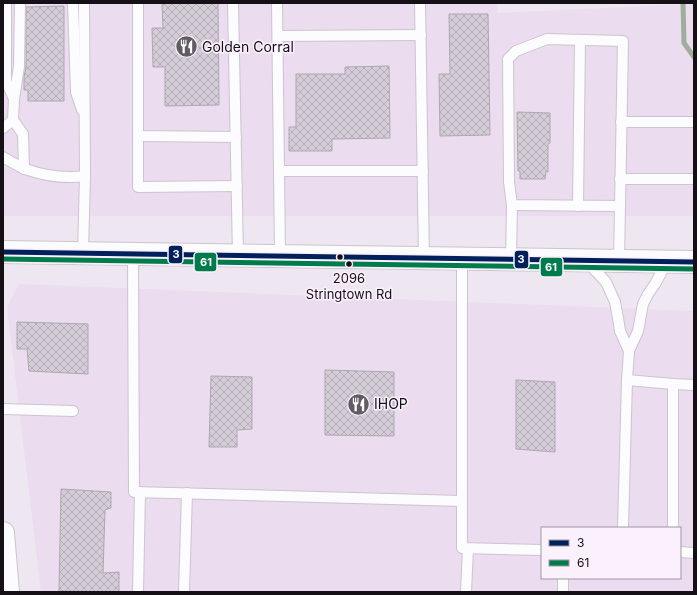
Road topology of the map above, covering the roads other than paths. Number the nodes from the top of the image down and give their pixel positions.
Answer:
1 (6, 3) edge
2 (20, 3) edge
3 (73, 3) edge
4 (84, 3) edge
5 (138, 3) edge
6 (233, 3) edge
7 (277, 3) edge
8 (420, 3) edge
9 (420, 35) junction
10 (278, 36) junction
11 (580, 40) junction
12 (14, 99) junction
13 (13, 120) junction
14 (85, 120) junction
15 (621, 122) junction
16 (694, 122) edge
17 (3, 128) edge
18 (138, 136) junction
19 (236, 137) junction
20 (3, 157) edge
21 (24, 169) junction
22 (279, 171) junction
23 (423, 171) junction
24 (85, 176) junction
25 (620, 178) junction
26 (694, 179) edge
27 (237, 186) junction
28 (512, 205) junction
29 (578, 206) junction
30 (620, 206) junction
31 (3, 252) edge
32 (83, 253) junction
33 (133, 254) junction
34 (238, 256) junction
35 (280, 256) junction
36 (424, 259) junction
37 (462, 259) junction
38 (511, 260) junction
39 (587, 261) junction
40 (619, 262) junction
41 (667, 262) junction
42 (694, 262) edge
43 (630, 351) junction
44 (627, 380) junction
45 (673, 384) junction
46 (694, 385) edge
47 (3, 409) edge
48 (72, 411) dead end
49 (140, 492) junction
50 (187, 493) junction
51 (462, 501) junction
52 (623, 527) edge
53 (673, 527) edge
54 (3, 533) edge
55 (468, 548) junction
56 (541, 550) edge
57 (681, 552) edge
58 (694, 553) edge
59 (563, 579) edge
60 (8, 592) edge
61 (138, 592) edge
62 (184, 592) edge
63 (466, 592) edge
64 (563, 592) edge

1 - 12 lane
2 - 12 lane
3 - 14 lane
4 - 14 lane
5 - 18 lane
6 - 19 lane
7 - 10 lane
8 - 9 lane
9 - 10 lane
9 - 23 lane
10 - 22 lane
11 - 15 lane
11 - 28 lane
11 - 29 lane
12 - 13 lane
13 - 17 lane
13 - 21 lane
14 - 24 lane
15 - 16 lane
15 - 25 lane
18 - 19 lane
18 - 27 lane
19 - 27 lane
20 - 21 lane
21 - 24 lane
22 - 23 lane
22 - 35 lane
23 - 36 lane
24 - 32 lane
25 - 26 lane
25 - 30 lane
27 - 34 lane
28 - 29 lane
28 - 38 lane
29 - 30 lane
30 - 40 lane
31 - 32 main road
32 - 33 main road
33 - 34 main road
33 - 49 lane
34 - 35 main road
35 - 36 main road
36 - 37 main road
37 - 38 main road
37 - 51 lane
38 - 39 main road
39 - 40 main road
39 - 43 lane
40 - 41 main road
41 - 42 main road
41 - 43 lane
43 - 44 lane
44 - 45 lane
44 - 52 lane
45 - 46 lane
45 - 53 lane
47 - 48 lane
49 - 50 lane
49 - 61 lane
50 - 51 lane
50 - 62 lane
51 - 55 lane
54 - 60 main road
55 - 56 lane
55 - 63 lane
57 - 58 lane
59 - 64 lane

